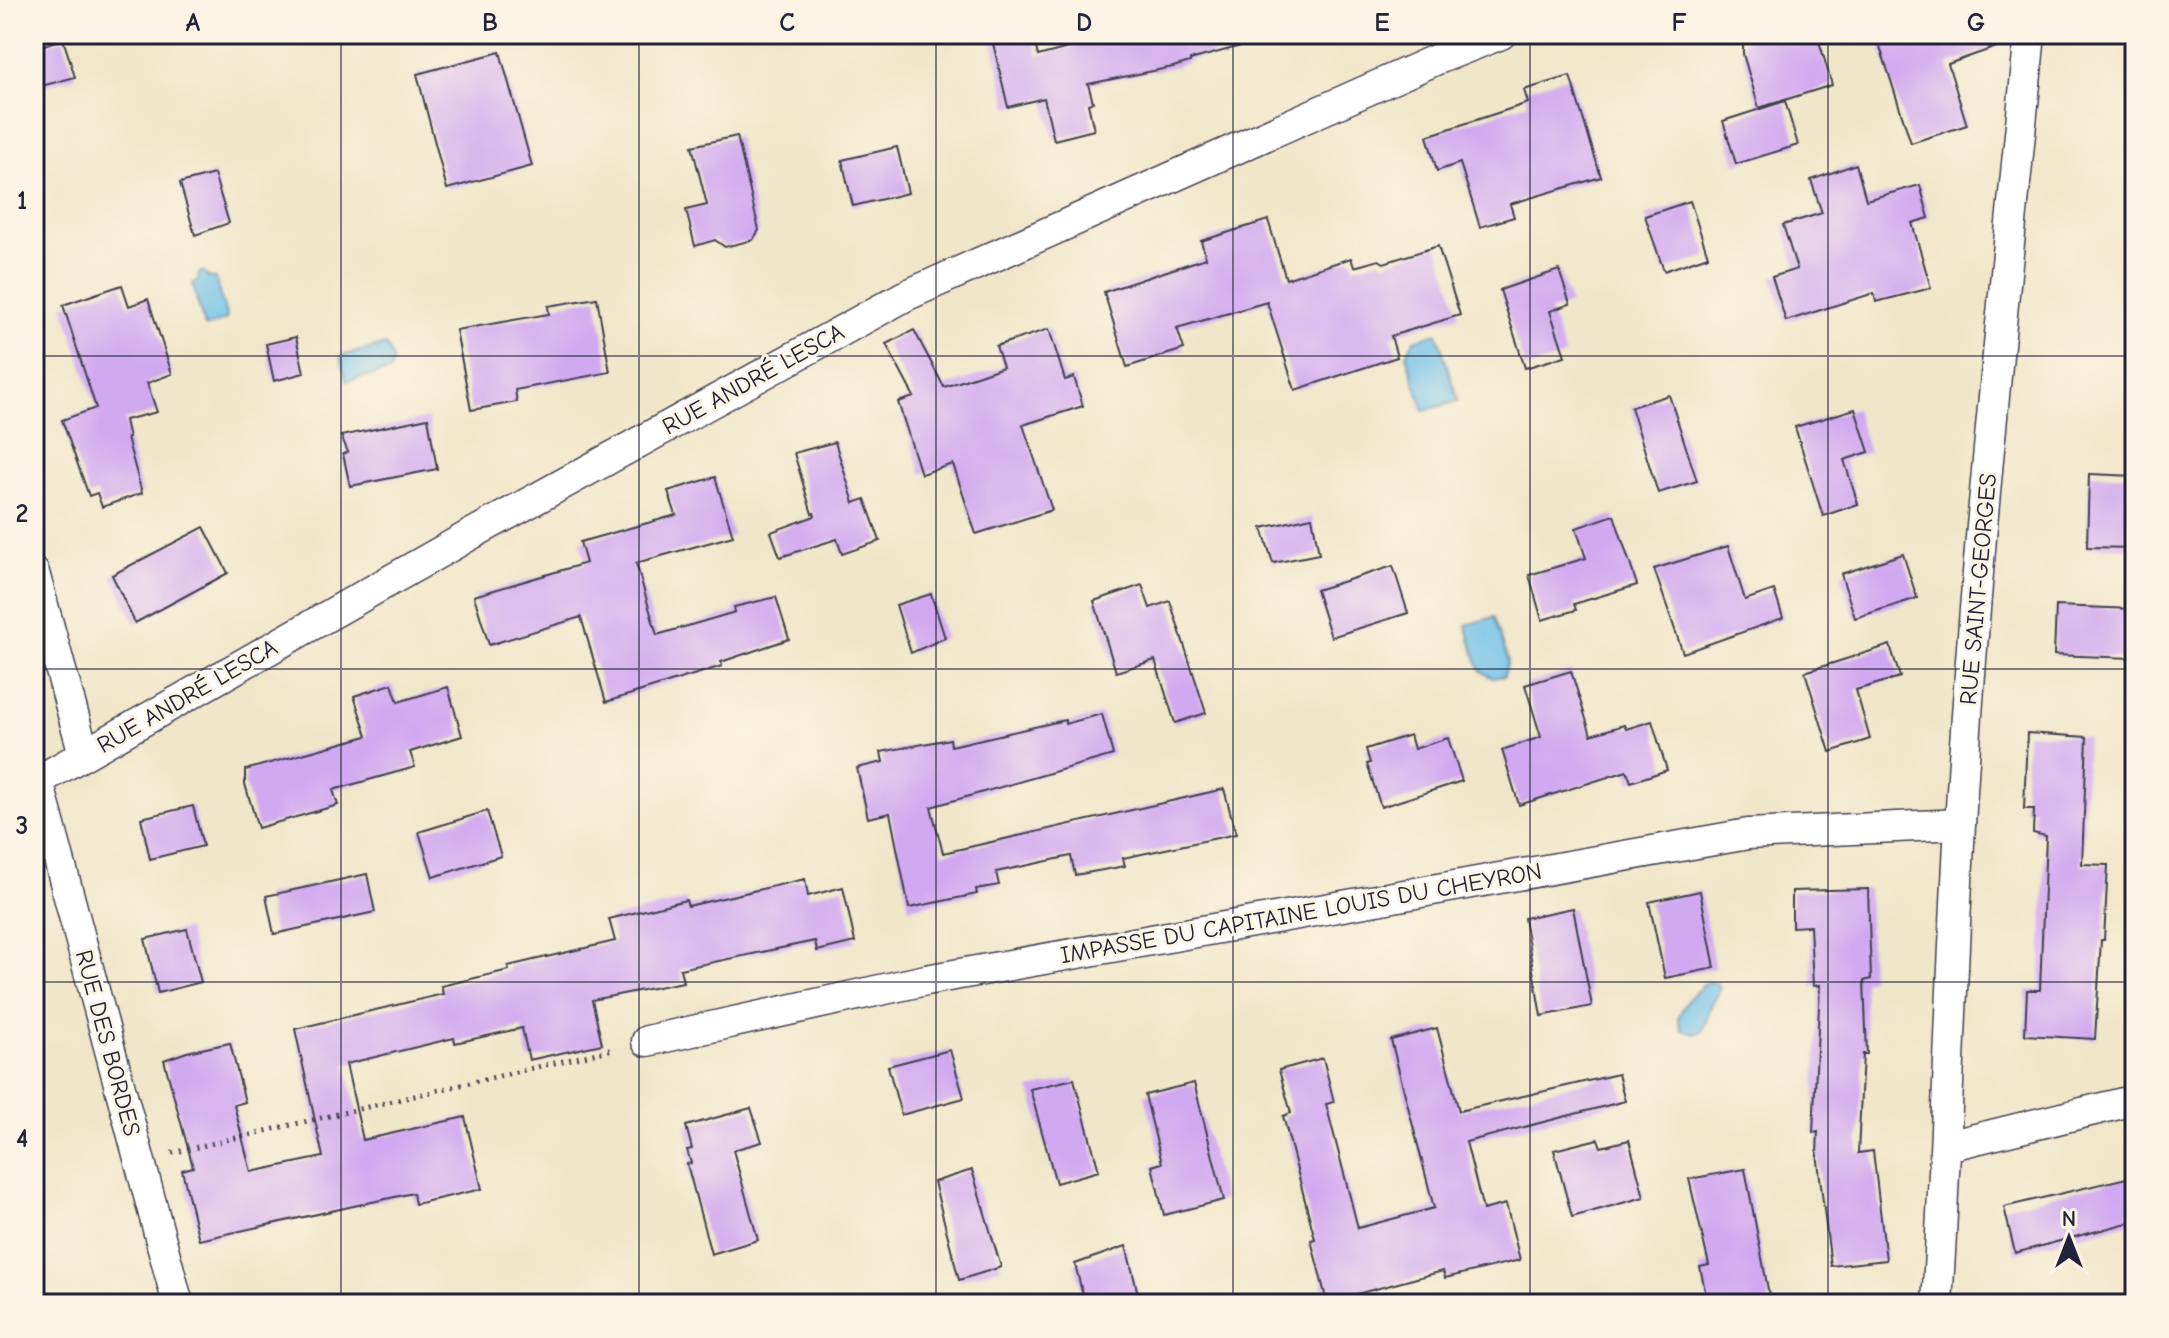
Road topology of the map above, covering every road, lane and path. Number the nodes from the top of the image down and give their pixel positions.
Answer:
1 (1501, 34) edge
2 (2030, 34) edge
3 (34, 573) edge
4 (84, 754) junction
5 (36, 782) edge
6 (1960, 824) junction
7 (647, 1041) joint
8 (2135, 1100) edge
9 (1947, 1146) junction
10 (140, 1161) junction
11 (178, 1304) edge
12 (1937, 1304) edge

1 - 4 street, RUE ANDRÉ LESCA
2 - 6 street, RUE SAINT-GEORGES
3 - 4 street
4 - 5 street, RUE ANDRÉ LESCA
5 - 10 street, RUE DES BORDES
6 - 7 street, IMPASSE DU CAPITAINE LOUIS DU CHEYRON
6 - 9 street, RUE SAINT-GEORGES
7 - 10 path
8 - 9 street
9 - 12 street, RUE SAINT-GEORGES
10 - 11 street, RUE DES BORDES

